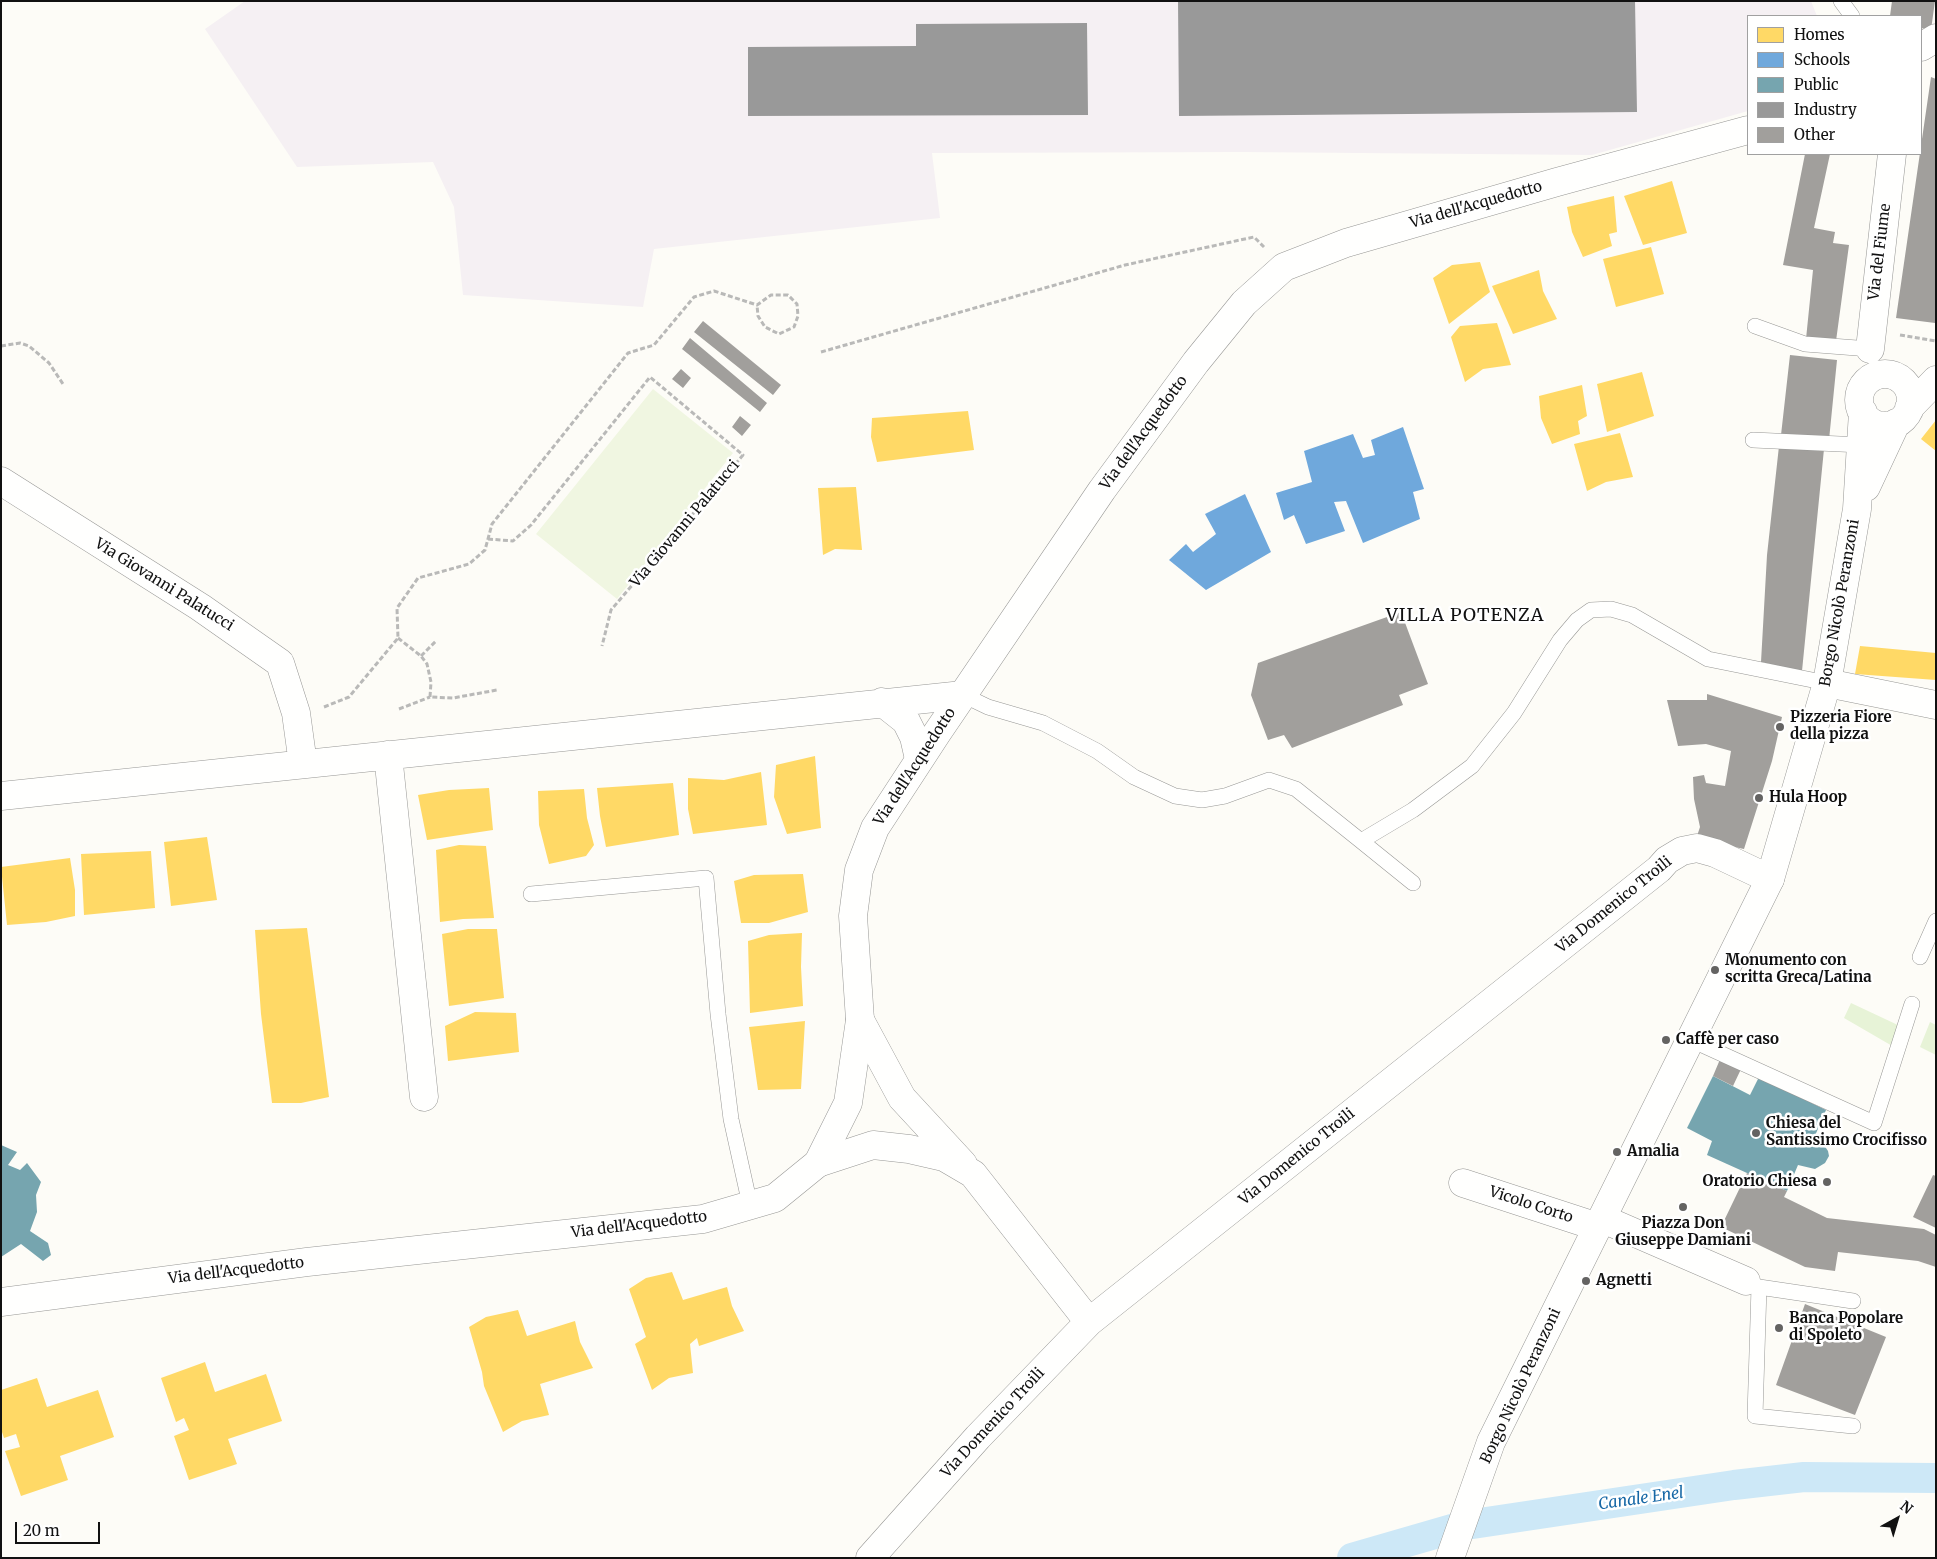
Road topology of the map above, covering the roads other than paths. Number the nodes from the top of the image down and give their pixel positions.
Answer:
1 (1841, 1) edge
2 (1851, 15) edge
3 (1936, 38) edge
4 (1922, 47) edge
5 (1747, 130) edge
6 (1892, 155) edge
7 (1755, 326) dead end
8 (1870, 349) junction
9 (1936, 379) edge
10 (1864, 386) junction
11 (1901, 397) junction
12 (1863, 412) junction
13 (1753, 440) dead end
14 (1862, 445) junction
15 (1, 481) edge
16 (1857, 509) junction
17 (1828, 683) junction
18 (962, 695) junction
19 (882, 702) junction
20 (1936, 705) edge
21 (388, 755) junction
22 (919, 759) junction
23 (303, 764) junction
24 (1, 796) edge
25 (1361, 841) junction
26 (1770, 879) junction
27 (1413, 883) dead end
28 (531, 894) dead end
29 (1936, 921) edge
30 (1920, 957) dead end
31 (1912, 1004) dead end
32 (860, 1020) junction
33 (1689, 1039) junction
34 (424, 1098) dead end
35 (818, 1163) junction
36 (973, 1174) junction
37 (1464, 1183) dead end
38 (750, 1205) junction
39 (1600, 1223) junction
40 (1752, 1284) junction
41 (1853, 1301) dead end
42 (1, 1302) edge
43 (1089, 1322) junction
44 (1853, 1426) dead end
45 (870, 1558) edge
46 (1450, 1558) edge

1 - 2 lane
3 - 4 street
5 - 18 street, Via dell'Acquedotto
6 - 8 street, Via del Fiume
7 - 8 lane
8 - 10 street, Via del Fiume
8 - 11 street
9 - 11 street
10 - 11 street
10 - 12 street, Borgo Nicolò Peranzoni
11 - 12 street
11 - 16 street, Borgo Nicolò Peranzoni
12 - 14 street, Borgo Nicolò Peranzoni
13 - 14 lane
14 - 16 street, Borgo Nicolò Peranzoni
15 - 23 street, Via Giovanni Palatucci
16 - 17 street, Borgo Nicolò Peranzoni
17 - 20 street
17 - 25 lane
17 - 26 street, Borgo Nicolò Peranzoni
18 - 19 street
18 - 22 street, Via dell'Acquedotto
18 - 25 lane
19 - 21 street
19 - 22 street
21 - 23 street
21 - 34 street
22 - 32 street, Via dell'Acquedotto
23 - 24 street
25 - 27 lane
26 - 33 street, Borgo Nicolò Peranzoni
26 - 43 street, Via Domenico Troili
28 - 38 lane
29 - 30 lane
31 - 33 lane
32 - 35 street, Via dell'Acquedotto
32 - 36 street
33 - 39 street, Borgo Nicolò Peranzoni
35 - 36 street
35 - 38 street, Via dell'Acquedotto
36 - 43 street
37 - 39 street, Vicolo Corto
38 - 42 street, Via dell'Acquedotto
39 - 40 street
39 - 46 street, Borgo Nicolò Peranzoni
40 - 41 lane
40 - 44 lane
43 - 45 street, Via Domenico Troili

